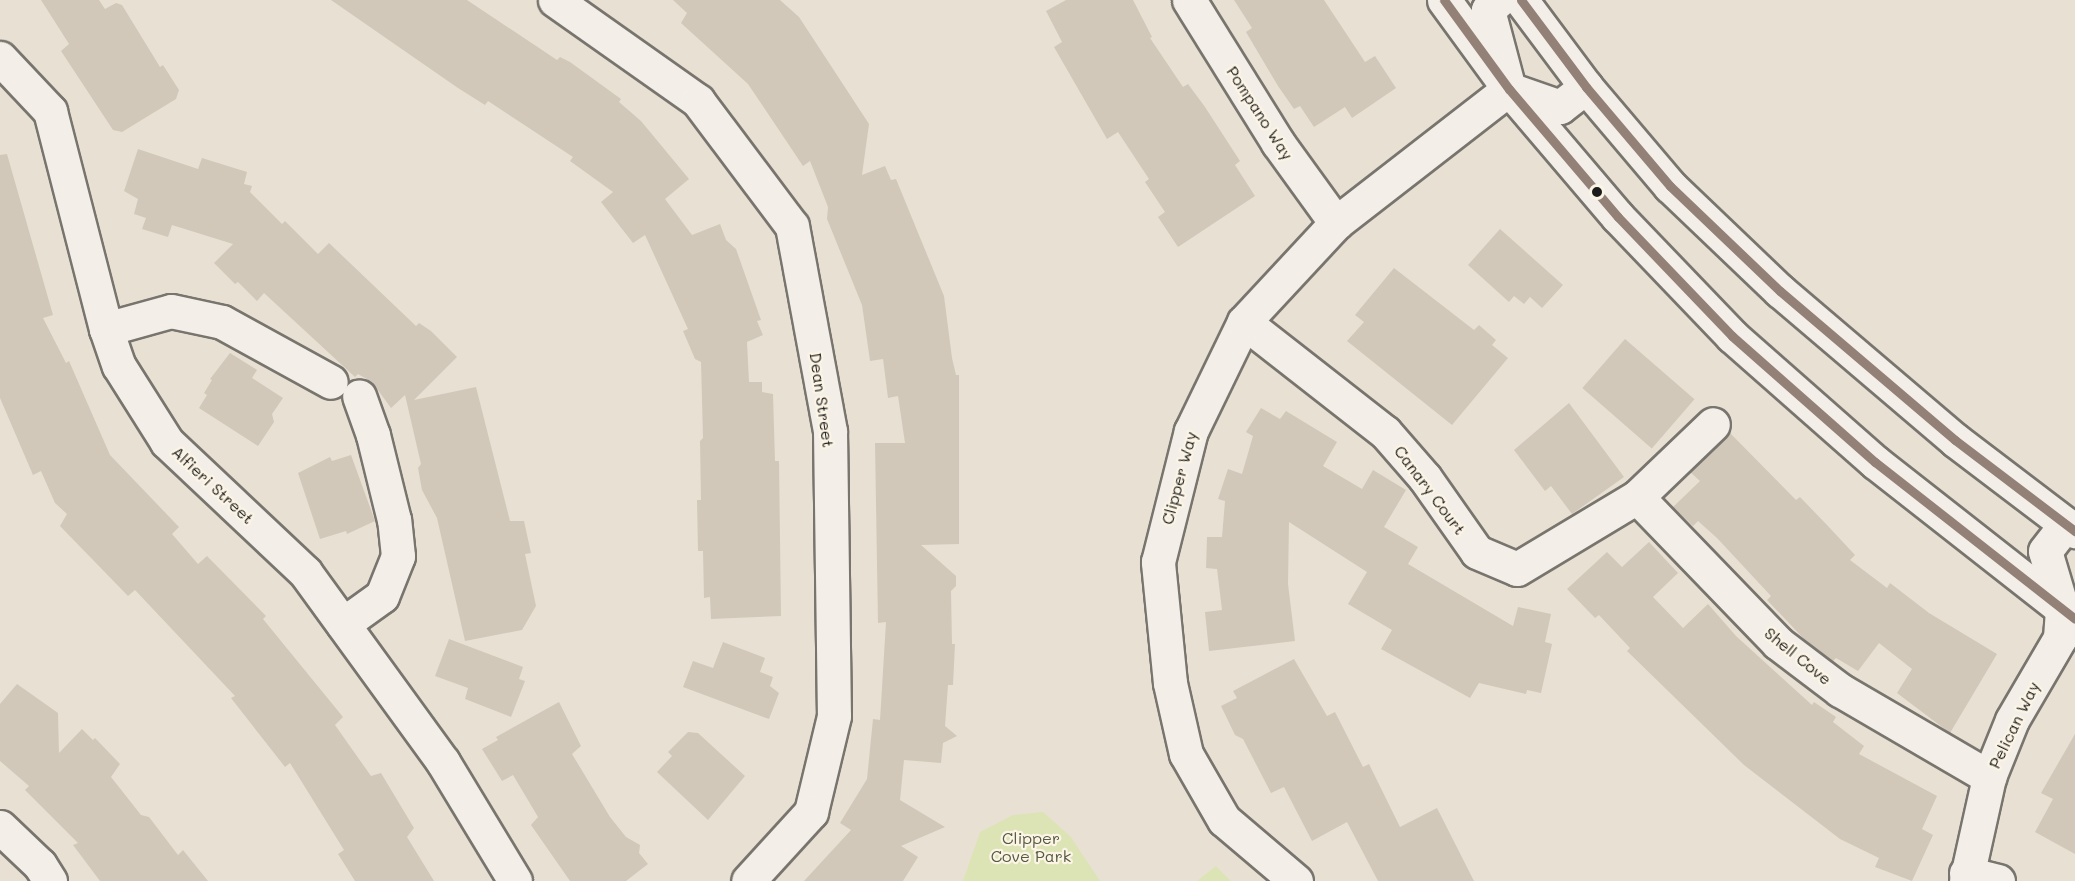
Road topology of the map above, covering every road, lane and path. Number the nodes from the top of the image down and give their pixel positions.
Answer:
1 (555, 0) edge
2 (1189, 0) edge
3 (1444, 0) edge
4 (1498, 0) edge
5 (1521, 0) edge
6 (0, 58) edge
7 (1586, 87) junction
8 (1509, 89) junction
9 (1336, 223) junction
10 (1244, 322) junction
11 (106, 329) junction
12 (1713, 424) dead end
13 (1637, 497) junction
14 (2070, 528) edge
15 (2070, 612) edge
16 (343, 624) junction
17 (1989, 777) junction
18 (0, 827) edge
19 (1966, 877) edge
20 (50, 881) edge
21 (514, 881) edge
22 (748, 881) edge
23 (1296, 881) edge
24 (1998, 881) edge

1 - 22 street, Dean Street
2 - 9 street, Pompano Way
3 - 8 street
4 - 8 street
5 - 7 street
6 - 11 street, Alfieri Street
7 - 8 street
7 - 14 street
8 - 9 street, Clipper Way
8 - 15 street
9 - 10 street, Clipper Way
10 - 13 street, Canary Court
10 - 23 street, Clipper Way
11 - 16 street, Alfieri Street
11 - 16 street
12 - 13 street, Canary Court
13 - 17 street, Shell Cove
14 - 15 street
15 - 17 street, Pelican Way
16 - 21 street, Alfieri Street
17 - 19 street, Pelican Way
18 - 20 street
19 - 24 street

